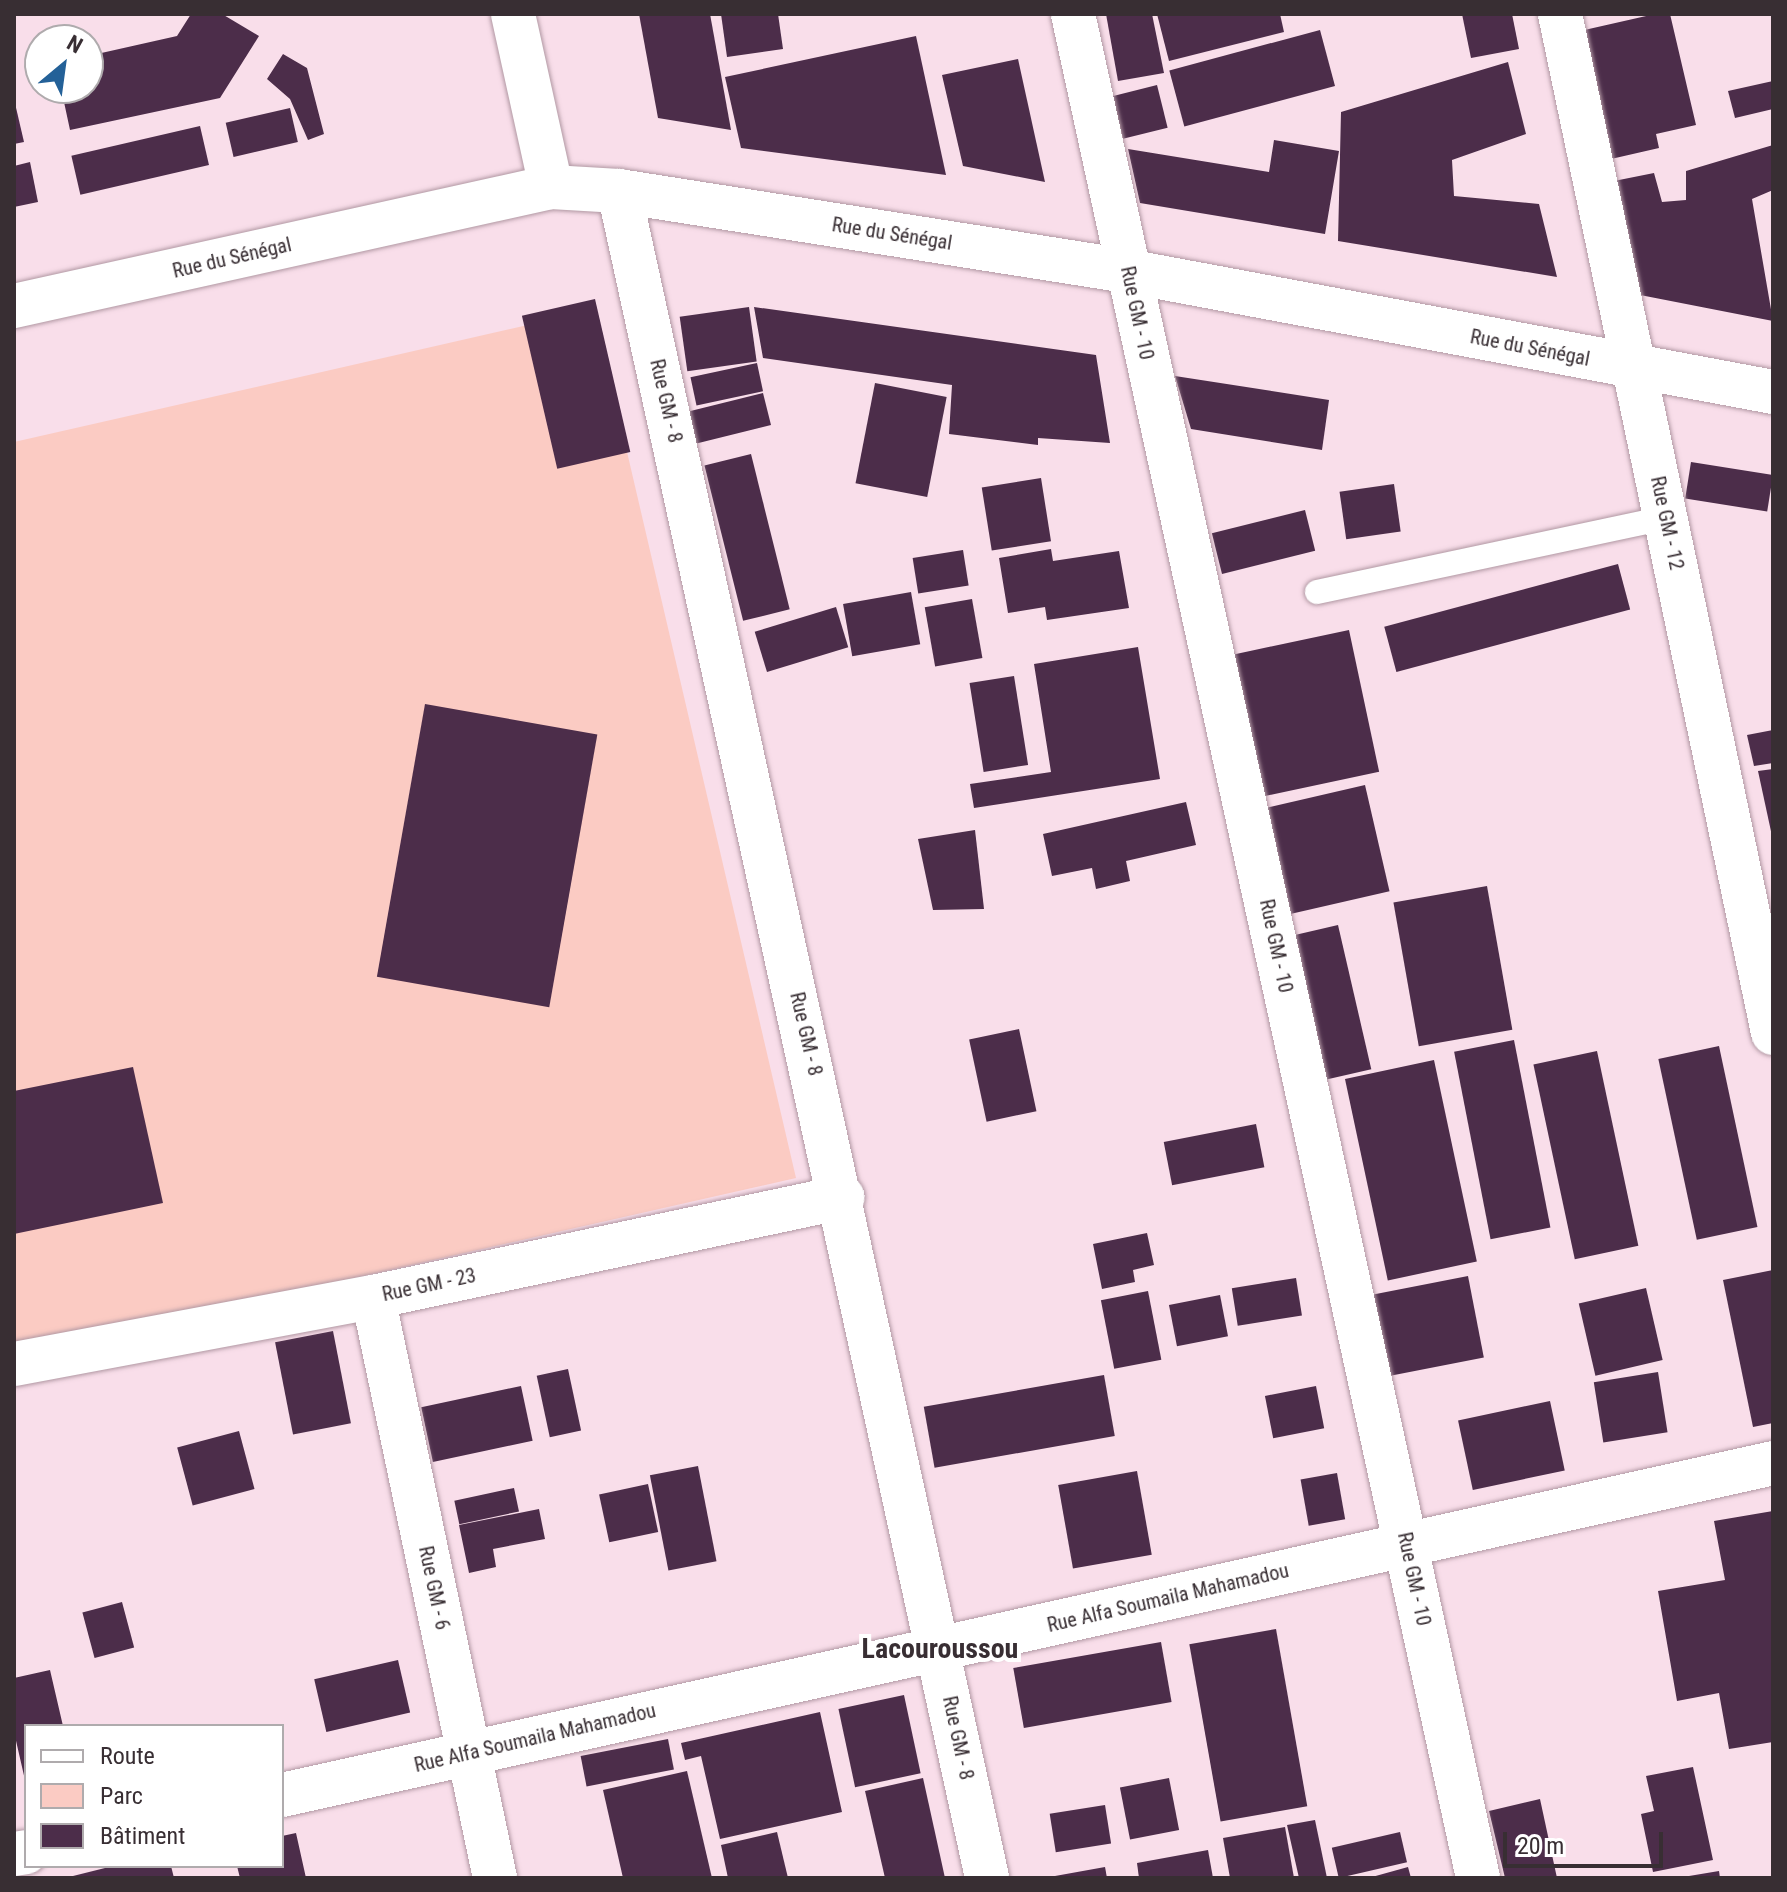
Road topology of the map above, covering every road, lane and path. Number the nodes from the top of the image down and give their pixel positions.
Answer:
1 (513, 14) edge
2 (1073, 14) edge
3 (1560, 14) edge
4 (551, 187) junction
5 (619, 191) junction
6 (1127, 271) junction
7 (14, 306) edge
8 (1634, 368) junction
9 (1773, 392) edge
10 (1666, 518) junction
11 (1317, 592) dead end
12 (1773, 1033) edge
13 (842, 1197) junction
14 (373, 1297) junction
15 (14, 1364) edge
16 (1773, 1463) edge
17 (1407, 1545) junction
18 (940, 1649) junction
19 (469, 1753) junction
20 (284, 1795) edge
21 (495, 1878) edge
22 (987, 1878) edge
23 (1478, 1878) edge

1 - 4 street
2 - 6 street, Rue GM - 10
3 - 8 street, Rue GM - 12
4 - 5 street, Rue du Sénégal
4 - 7 street, Rue du Sénégal
5 - 6 street, Rue du Sénégal
5 - 13 street, Rue GM - 8
6 - 8 street, Rue du Sénégal
6 - 17 street, Rue GM - 10
8 - 9 street, Rue du Sénégal
8 - 10 street, Rue GM - 12
10 - 11 lane
10 - 12 street, Rue GM - 12
13 - 14 street, Rue GM - 23
13 - 18 street, Rue GM - 8
14 - 15 street, Rue GM - 23
14 - 19 street, Rue GM - 6
16 - 17 street, Rue Alfa Soumaila Mahamadou
17 - 18 street, Rue Alfa Soumaila Mahamadou
17 - 23 street, Rue GM - 10
18 - 19 street, Rue Alfa Soumaila Mahamadou
18 - 22 street, Rue GM - 8
19 - 20 street, Rue Alfa Soumaila Mahamadou
19 - 21 street, Rue GM - 6

